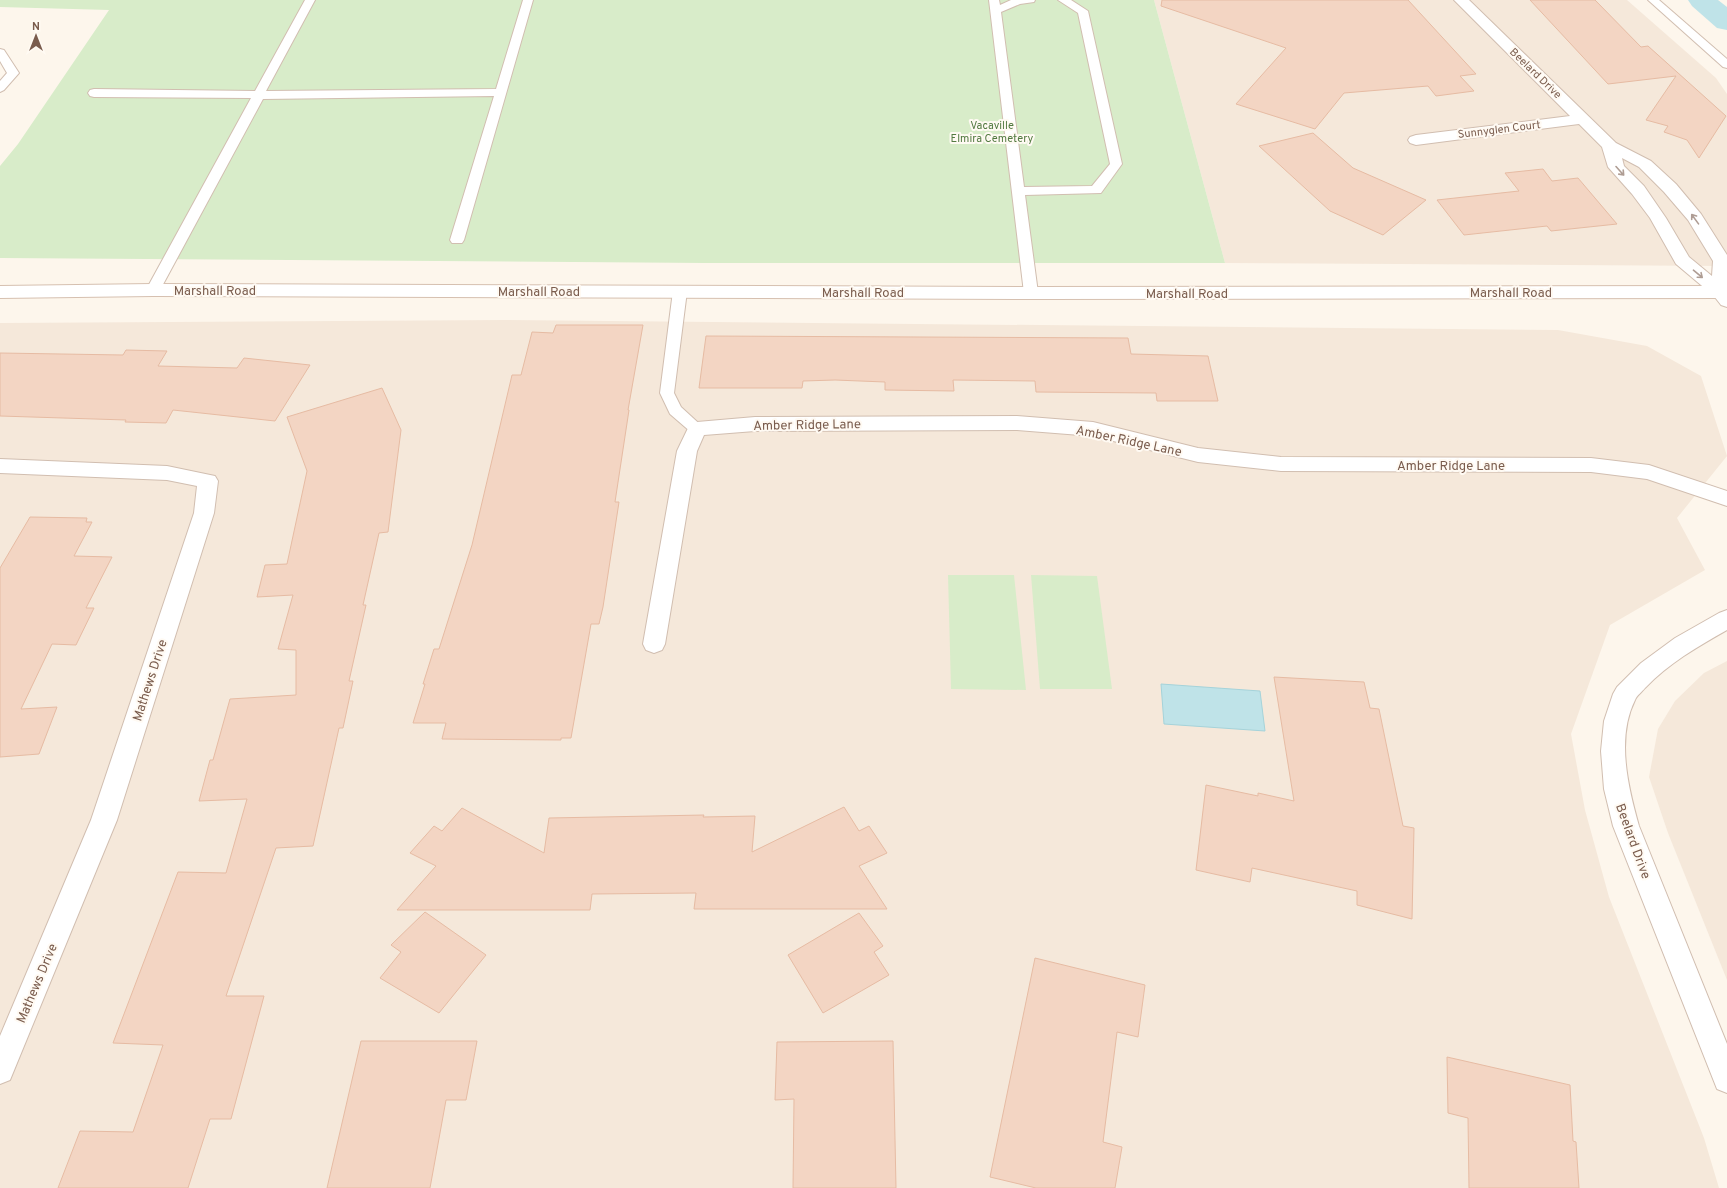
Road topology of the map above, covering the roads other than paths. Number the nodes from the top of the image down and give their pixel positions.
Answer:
1 (310, 0) edge
2 (528, 0) edge
3 (1030, 0) edge
4 (1063, 0) edge
5 (1461, 0) edge
6 (1653, 0) edge
7 (994, 6) edge
8 (0, 52) edge
9 (1727, 65) edge
10 (0, 88) edge
11 (502, 92) junction
12 (94, 93) dead end
13 (259, 95) junction
14 (1583, 119) junction
15 (1416, 140) dead end
16 (1610, 146) junction
17 (1017, 191) junction
18 (457, 240) dead end
19 (153, 290) junction
20 (680, 291) junction
21 (0, 292) edge
22 (1031, 293) junction
23 (1725, 295) edge
24 (697, 429) junction
25 (0, 466) edge
26 (1727, 499) edge
27 (1727, 619) edge
28 (654, 644) dead end
29 (0, 1070) edge
30 (1727, 1079) edge

1 - 13 lane
2 - 11 lane
3 - 7 lane
4 - 17 lane
5 - 14 street, Beelard Drive
6 - 9 lane
7 - 17 lane
8 - 10 lane
11 - 13 lane
11 - 18 lane
12 - 13 lane
13 - 19 lane
14 - 15 street, Sunnyglen Court
14 - 16 street, Beelard Drive
16 -> 23 street, Beelard Drive
23 -> 16 street, Beelard Drive
17 - 22 lane
19 - 20 street, Marshall Road
19 - 21 street, Marshall Road
20 - 22 street, Marshall Road
20 - 24 lane
22 - 23 street, Marshall Road
24 - 26 street, Amber Ridge Lane
24 - 28 street
25 - 29 street, Mathews Drive
27 - 30 street, Beelard Drive

